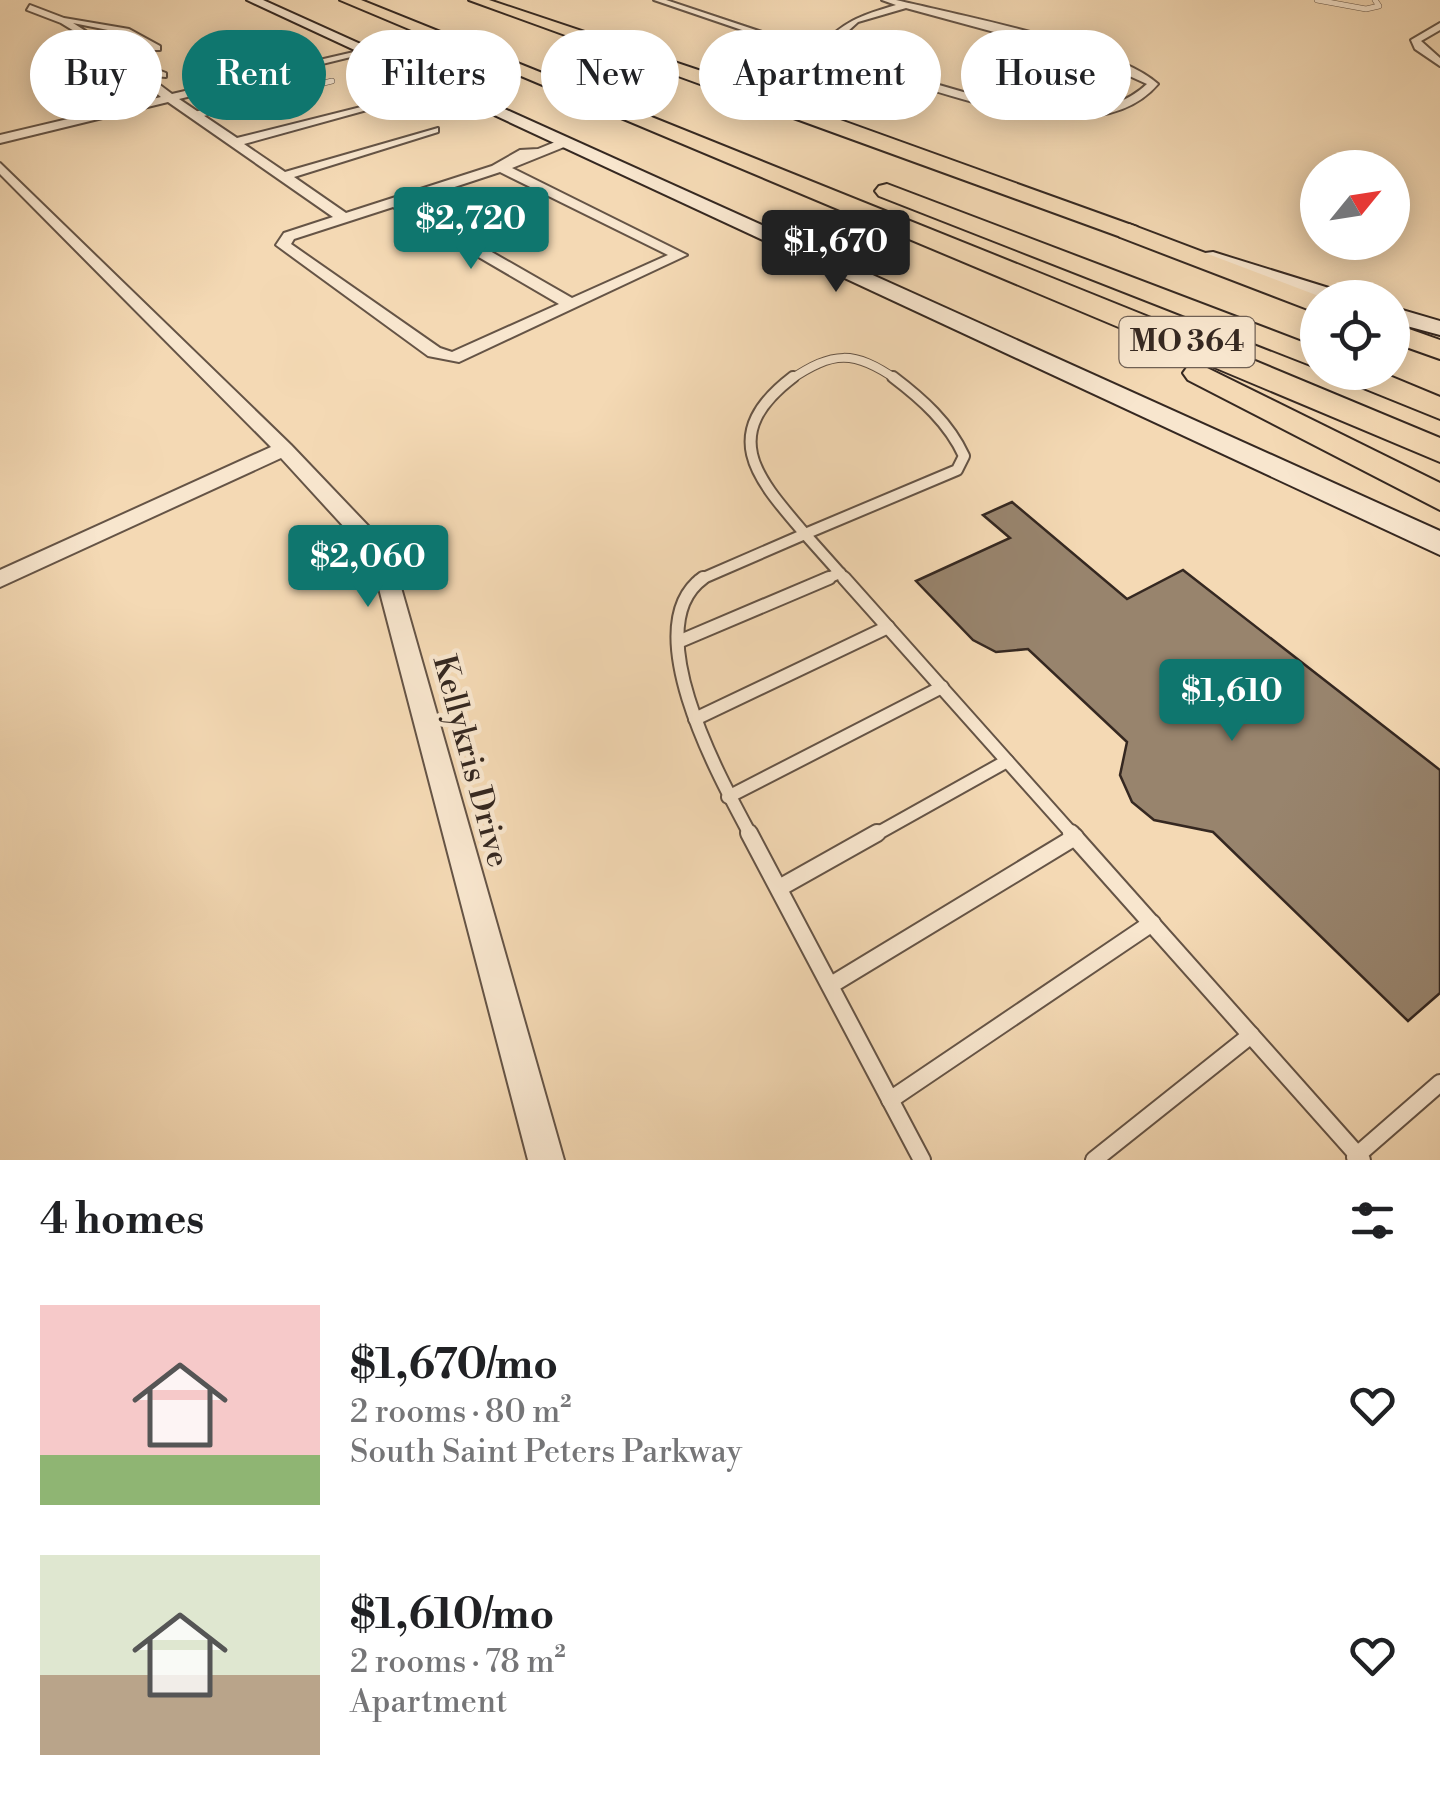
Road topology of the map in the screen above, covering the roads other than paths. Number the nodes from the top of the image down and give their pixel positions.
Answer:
1 (253, 0) edge
2 (393, 0) edge
3 (476, 0) edge
4 (658, 0) edge
5 (886, 0) edge
6 (1317, 0) edge
7 (1375, 0) edge
8 (349, 2) edge
9 (700, 4) dead end
10 (906, 6) junction
11 (30, 8) dead end
12 (682, 9) junction
13 (59, 20) junction
14 (1440, 26) edge
15 (75, 30) edge
16 (122, 30) edge
17 (747, 30) edge
18 (840, 30) edge
19 (995, 30) edge
20 (346, 43) edge
21 (541, 57) edge
22 (1440, 63) edge
23 (1131, 70) edge
24 (694, 76) junction
25 (699, 76) edge
26 (699, 78) edge
27 (332, 81) dead end
28 (326, 82) edge
29 (162, 91) edge
30 (182, 95) edge
31 (171, 98) junction
32 (1131, 100) edge
33 (182, 105) edge
34 (346, 112) edge
35 (203, 120) edge
36 (516, 120) edge
37 (822, 120) edge
38 (434, 130) dead end
39 (0, 138) edge
40 (236, 142) junction
41 (564, 142) junction
42 (498, 166) junction
43 (822, 166) dead end
44 (0, 167) edge
45 (285, 176) junction
46 (396, 202) junction
47 (344, 218) junction
48 (1128, 232) junction
49 (932, 238) junction
50 (1300, 286) edge
51 (1300, 298) edge
52 (570, 304) junction
53 (1410, 319) edge
54 (1440, 328) edge
55 (1410, 339) edge
56 (1440, 350) edge
57 (1300, 351) edge
58 (1395, 390) edge
59 (1440, 409) edge
60 (284, 448) junction
61 (1440, 451) edge
62 (1440, 498) edge
63 (805, 534) junction
64 (1440, 544) edge
65 (840, 573) junction
66 (0, 579) edge
67 (888, 626) junction
68 (678, 642) junction
69 (942, 688) junction
70 (695, 719) junction
71 (1008, 761) junction
72 (728, 797) junction
73 (1075, 836) junction
74 (780, 887) junction
75 (1152, 923) junction
76 (832, 985) junction
77 (1250, 1035) junction
78 (1440, 1083) edge
79 (890, 1100) junction
80 (1357, 1158) edge
81 (546, 1160) edge
82 (922, 1160) edge
83 (1094, 1160) edge

1 - 20 main road
2 - 21 highway
3 - 24 main road
4 - 12 street
5 - 10 street
6 - 7 lane
8 - 49 highway, MO 364
9 - 12 street
10 - 18 street
10 - 19 street
11 - 13 street
12 - 17 street
13 - 15 street
13 - 16 street
14 - 22 street
23 - 32 street
24 - 25 main road
24 - 26 main road
27 - 28 lane
29 - 31 street
30 - 31 street
31 - 33 street
31 - 39 street
34 - 40 street
35 - 40 street
36 - 41 main road
37 - 48 main road
38 - 45 street
40 - 45 street
41 - 42 street
41 - 64 main road
42 - 46 street
42 - 52 street
43 - 57 highway, MO 364
44 - 60 street, Kellykris Drive
45 - 47 street
46 - 47 street
46 - 52 street
47 - 52 street
48 - 50 main road
48 - 51 highway
49 - 61 highway, MO 364
49 - 62 highway
53 - 54 main road
55 - 56 highway
58 - 59 highway
60 - 66 street
60 - 81 street, Kellykris Drive
63 - 63 lane
63 - 65 lane
63 - 68 lane
65 - 67 lane
65 - 68 lane
67 - 69 lane
67 - 70 lane
68 - 70 lane
69 - 71 lane
69 - 72 lane
70 - 72 lane
71 - 73 lane
71 - 74 lane
72 - 74 lane
73 - 75 lane
73 - 76 lane
74 - 76 lane
75 - 77 lane
75 - 79 lane
76 - 79 lane
77 - 80 lane
77 - 83 lane
78 - 80 lane
79 - 82 lane

